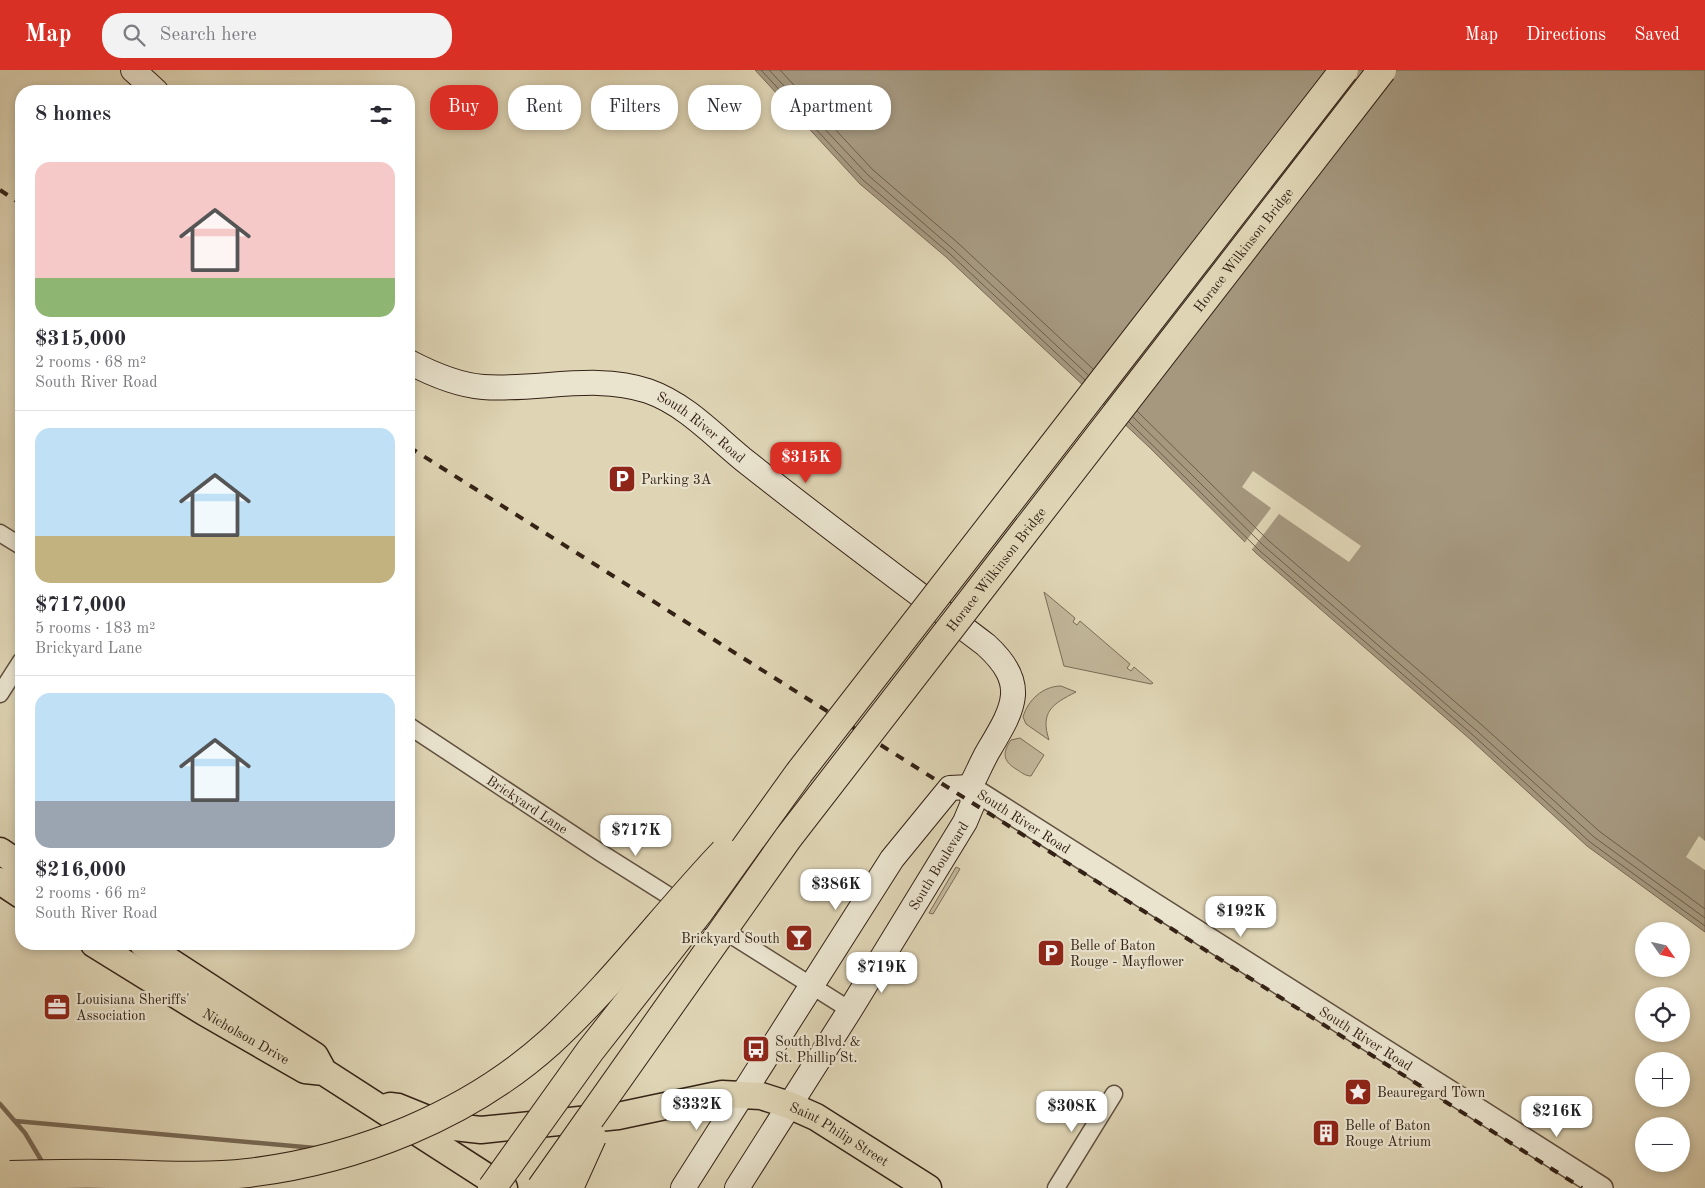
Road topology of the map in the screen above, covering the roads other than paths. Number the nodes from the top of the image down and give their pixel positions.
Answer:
1 (133, 70) edge
2 (1344, 70) edge
3 (1382, 70) edge
4 (149, 85) edge
5 (415, 365) edge
6 (0, 532) edge
7 (15, 542) edge
8 (15, 669) edge
9 (3, 684) edge
10 (415, 730) edge
11 (799, 772) junction
12 (970, 788) junction
13 (0, 851) edge
14 (15, 861) edge
15 (0, 881) edge
16 (15, 891) edge
17 (104, 950) edge
18 (152, 950) edge
19 (811, 986) junction
20 (850, 1010) junction
21 (324, 1072) junction
22 (618, 1077) junction
23 (743, 1094) junction
24 (1114, 1094) dead end
25 (789, 1105) junction
26 (382, 1109) junction
27 (10, 1175) dead end
28 (492, 1188) edge
29 (504, 1188) edge
30 (541, 1188) edge
31 (569, 1188) edge
32 (683, 1188) edge
33 (737, 1188) edge
34 (928, 1188) edge
35 (1056, 1188) edge
36 (1602, 1188) edge

1 - 4 main road
2 - 11 highway, bridge
3 - 22 highway, Horace Wilkinson Bridge, bridge
5 - 12 main road, South River Road
6 - 7 street
8 - 9 street
10 - 19 street, Brickyard Lane
11 - 27 highway, bridge
11 - 28 highway, bridge
12 - 19 main road
12 - 20 main road, South Boulevard
12 - 36 street, South River Road
13 - 14 main road
15 - 16 main road
17 - 21 main road, Nicholson Drive
18 - 21 main road, Nicholson Drive
19 - 20 street, Brickyard Lane
19 - 23 main road
20 - 25 main road, South Boulevard
21 - 26 main road, Nicholson Drive
22 - 30 highway, bridge
22 - 31 highway, bridge
23 - 25 main road, Saint Philip Street
23 - 26 main road, Saint Philip Street
23 - 32 main road
24 - 35 street
25 - 33 main road, South Boulevard
25 - 34 main road, Saint Philip Street
26 - 29 main road, Nicholson Drive

